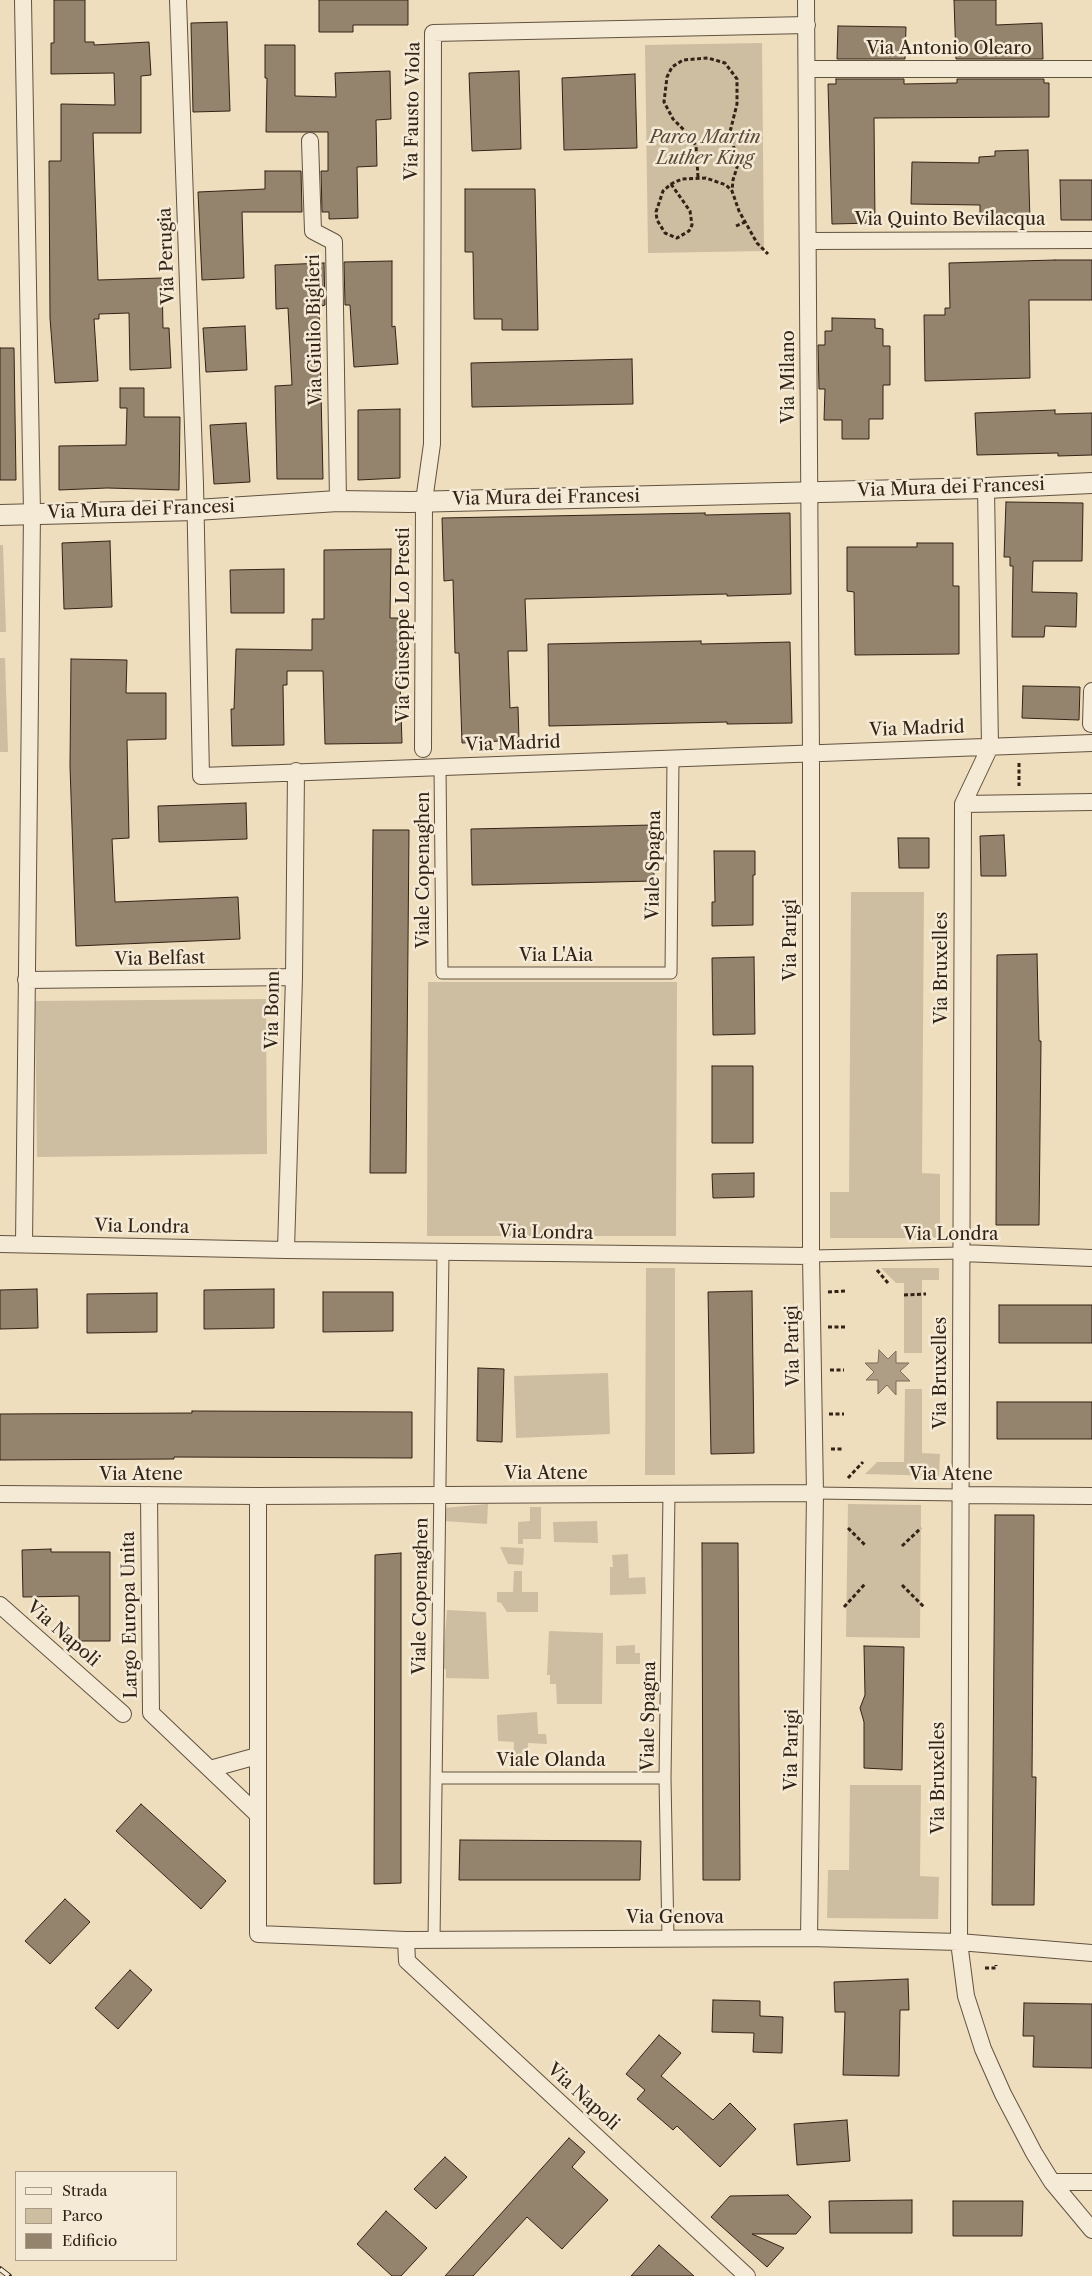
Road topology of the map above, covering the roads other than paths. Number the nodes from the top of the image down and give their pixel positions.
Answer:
1 (23, 0) edge
2 (178, 0) edge
3 (806, 0) edge
4 (806, 25) junction
5 (807, 69) junction
6 (1092, 69) edge
7 (310, 142) dead end
8 (1092, 240) edge
9 (808, 241) junction
10 (1092, 483) edge
11 (986, 488) junction
12 (810, 492) junction
13 (338, 501) junction
14 (424, 501) junction
15 (196, 510) junction
16 (32, 514) junction
17 (0, 515) edge
18 (1092, 691) edge
19 (1091, 724) edge
20 (1092, 744) edge
21 (990, 747) junction
22 (423, 749) dead end
23 (811, 753) junction
24 (673, 758) junction
25 (440, 766) junction
26 (296, 771) junction
27 (1092, 802) edge
28 (963, 804) junction
29 (442, 973) joint
30 (671, 973) joint
31 (294, 977) junction
32 (26, 980) junction
33 (0, 1244) edge
34 (24, 1244) junction
35 (286, 1250) junction
36 (443, 1252) junction
37 (961, 1253) junction
38 (811, 1256) junction
39 (1092, 1258) edge
40 (0, 1494) edge
41 (440, 1494) junction
42 (668, 1494) junction
43 (815, 1494) junction
44 (960, 1495) junction
45 (149, 1496) junction
46 (258, 1496) junction
47 (1092, 1496) edge
48 (0, 1605) edge
49 (123, 1714) dead end
50 (257, 1756) junction
51 (210, 1769) junction
52 (436, 1778) junction
53 (665, 1778) junction
54 (257, 1814) junction
55 (668, 1938) junction
56 (809, 1938) junction
57 (406, 1940) junction
58 (434, 1940) junction
59 (959, 1942) junction
60 (1092, 1953) edge
61 (1052, 2182) junction
62 (1092, 2182) edge
63 (1092, 2230) edge
64 (747, 2276) edge

1 - 16 street
2 - 15 street, Via Perugia
3 - 4 street, Via Milano
4 - 5 street, Via Milano
4 - 14 street, Via Fausto Viola
5 - 6 street, Via Antonio Olearo
5 - 9 street, Via Milano
7 - 13 street, Via Giulio Biglieri
8 - 9 street, Via Quinto Bevilacqua
9 - 12 street, Via Milano
10 - 11 street, Via Mura dei Francesi
11 - 12 street, Via Mura dei Francesi
11 - 21 street, Via Bruxelles
12 - 14 street, Via Mura dei Francesi
12 - 23 street, Via Milano
13 - 14 street, Via Mura dei Francesi
13 - 15 street, Via Mura dei Francesi
14 - 22 street, Via Giuseppe Lo Presti
15 - 16 street, Via Mura dei Francesi
15 - 26 street, Via Madrid
16 - 17 street, Via Mura dei Francesi
16 - 32 street
18 - 19 street
20 - 21 street, Via Madrid
21 - 23 street, Via Madrid
21 - 28 street, Via Bruxelles
23 - 24 street, Via Madrid
23 - 38 street, Via Parigi
24 - 25 street, Via Madrid
24 - 30 street, Viale Spagna
25 - 26 street, Via Madrid
25 - 29 street, Viale Copenaghen
26 - 31 street, Via Bonn
27 - 28 street
28 - 37 street, Via Bruxelles
29 - 30 street, Via L'Aia
31 - 32 street, Via Belfast
31 - 35 street, Via Bonn
32 - 34 street
33 - 34 street, Via Londra
34 - 35 street, Via Londra
35 - 36 street, Via Londra
36 - 38 street, Via Londra
36 - 41 street, Viale Copenaghen
37 - 38 street, Via Londra
37 - 39 street, Via Londra
37 - 44 street, Via Bruxelles
38 - 43 street, Via Parigi
40 - 45 street, Via Atene
41 - 42 street, Via Atene
41 - 46 street, Via Atene
41 - 52 street, Viale Copenaghen
42 - 43 street, Via Atene
42 - 53 street, Viale Spagna
43 - 44 street, Via Atene
43 - 56 street, Via Parigi
44 - 47 street, Via Atene
44 - 59 street, Via Bruxelles
45 - 46 street, Via Atene
45 - 51 street, Largo Europa Unita
46 - 50 street
48 - 49 street, Via Napoli
50 - 51 street
50 - 54 street
51 - 54 street, Largo Europa Unita
52 - 53 street, Viale Olanda
52 - 58 street, Viale Copenaghen
53 - 55 street, Viale Spagna
54 - 57 street, Via Genova
55 - 56 street, Via Genova
55 - 58 street, Via Genova
56 - 59 street, Via Genova
57 - 58 street, Via Genova
57 - 64 street, Via Napoli
59 - 60 street, Via Genova
59 - 61 street, Via Bruxelles
61 - 62 street
61 - 63 street, Via Bruxelles

